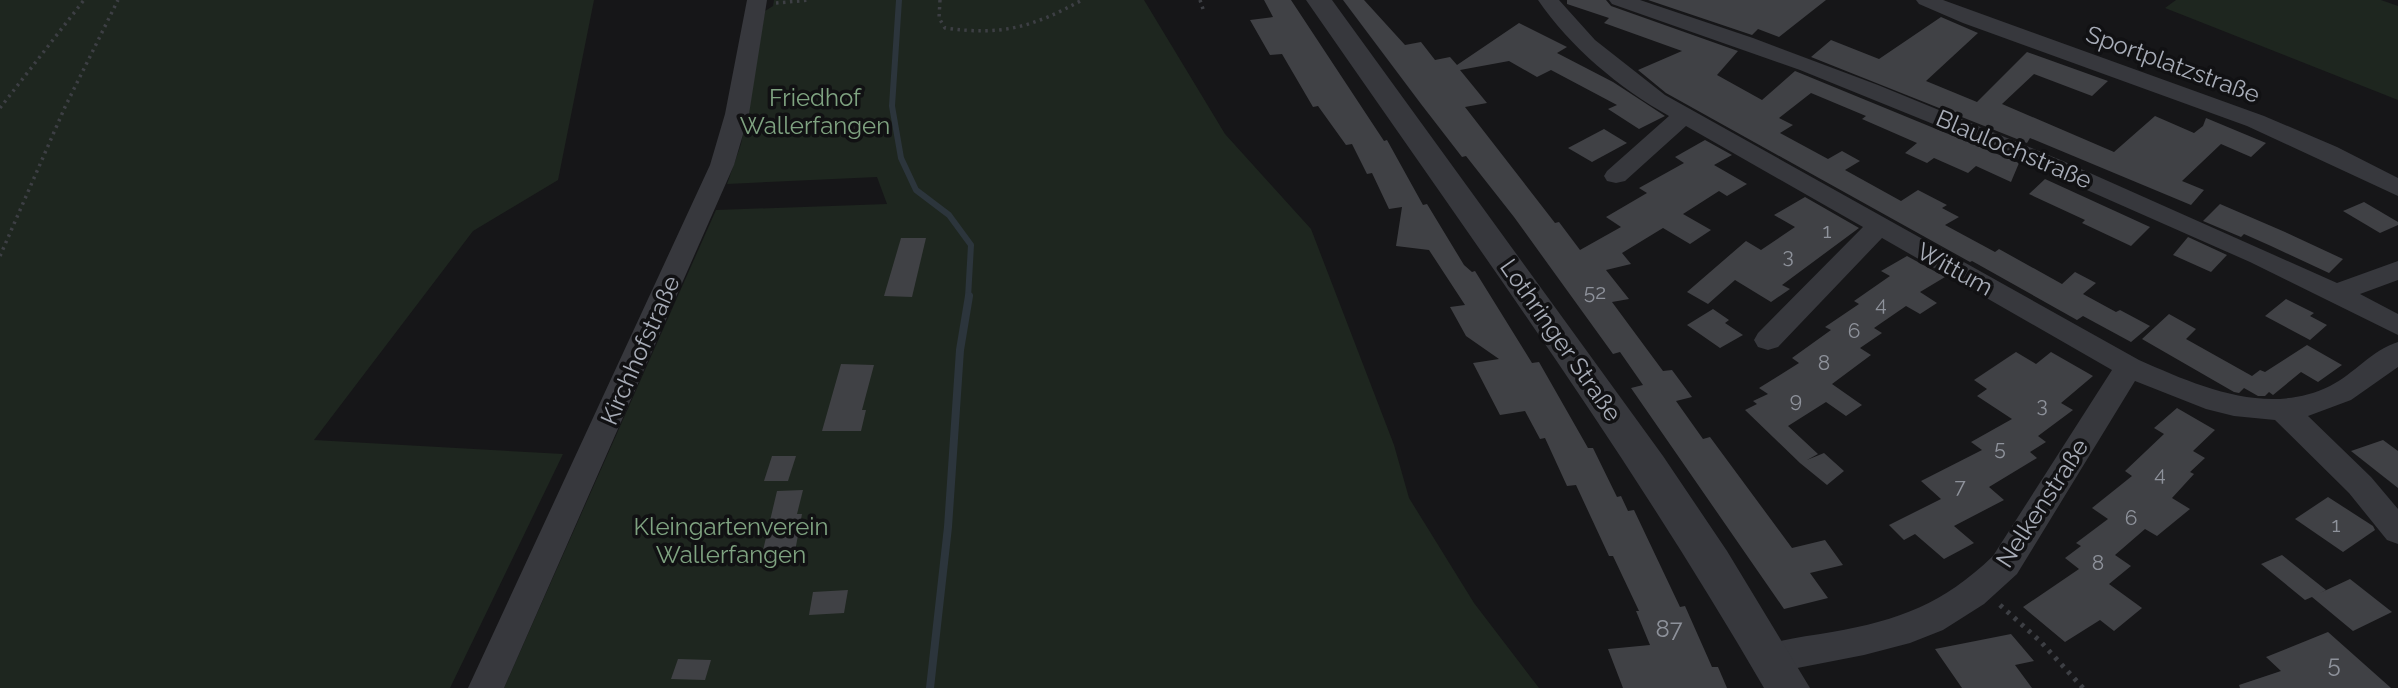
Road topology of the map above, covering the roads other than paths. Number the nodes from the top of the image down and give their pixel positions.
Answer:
1 (1320, 0) edge
2 (1548, 0) edge
3 (1619, 0) edge
4 (1926, 0) edge
5 (757, 2) edge
6 (1683, 116) junction
7 (1616, 176) dead end
8 (2398, 188) edge
9 (1879, 226) junction
10 (2398, 270) edge
11 (2336, 293) junction
12 (2398, 326) edge
13 (1769, 340) dead end
14 (2398, 352) edge
15 (2129, 367) junction
16 (2282, 409) junction
17 (2398, 531) edge
18 (1780, 673) edge
19 (486, 688) edge

1 - 18 street, Lothringer Straße
2 - 6 street, Wittum
3 - 11 street, Blaulochstraße
4 - 8 street, Sportplatzstraße
5 - 19 street, Kirchhofstraße
6 - 7 street
6 - 9 street, Wittum
9 - 13 street
9 - 15 street, Wittum
10 - 11 street
11 - 12 street, Blaulochstraße
14 - 16 street, Wittum
15 - 16 street, Wittum
15 - 18 street, Nelkenstraße
16 - 17 street

